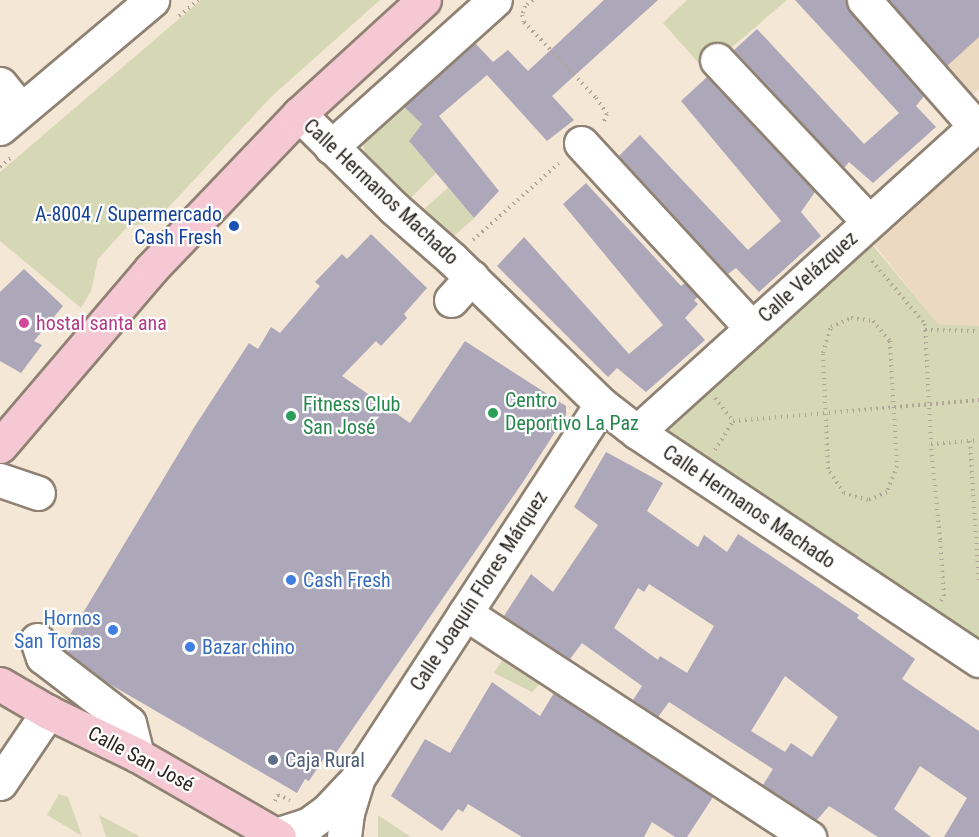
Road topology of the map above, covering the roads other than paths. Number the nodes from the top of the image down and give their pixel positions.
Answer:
1 (152, 0) edge
2 (424, 0) edge
3 (495, 0) edge
4 (864, 0) edge
5 (717, 60) dead end
6 (0, 84) edge
7 (298, 114) junction
8 (11, 119) edge
9 (977, 124) edge
10 (581, 143) road end
11 (331, 147) junction
12 (861, 230) junction
13 (752, 328) junction
14 (601, 404) junction
15 (637, 432) junction
16 (8, 438) edge
17 (0, 461) edge
18 (0, 480) edge
19 (38, 494) dead end
20 (465, 613) junction
21 (36, 640) dead end
22 (979, 660) edge
23 (0, 684) edge
24 (48, 712) junction
25 (137, 755) junction
26 (357, 778) junction
27 (0, 783) edge
28 (272, 832) edge
29 (344, 837) edge
30 (809, 837) edge

1 - 8 street
2 - 7 main road
3 - 11 street
4 - 9 street
5 - 12 street
6 - 8 street
7 - 11 street, Calle Hermanos Machado
7 - 16 main road
9 - 12 street, Calle Velázquez
10 - 13 street
11 - 14 street, Calle Hermanos Machado
12 - 13 street, Calle Velázquez
13 - 15 street, Calle Velázquez
14 - 15 street, Calle Hermanos Machado
14 - 20 street, Calle Joaquín Flores Márquez
15 - 22 street, Calle Hermanos Machado
16 - 17 main road
18 - 19 street
20 - 26 street, Calle Joaquín Flores Márquez
20 - 30 street
21 - 25 street
23 - 24 main road, Calle San José
24 - 25 main road, Calle San José
24 - 27 street
25 - 28 main road, Calle San José
26 - 28 street, Calle Joaquín Flores Márquez
26 - 29 street, Calle Joaquín Flores Márquez

